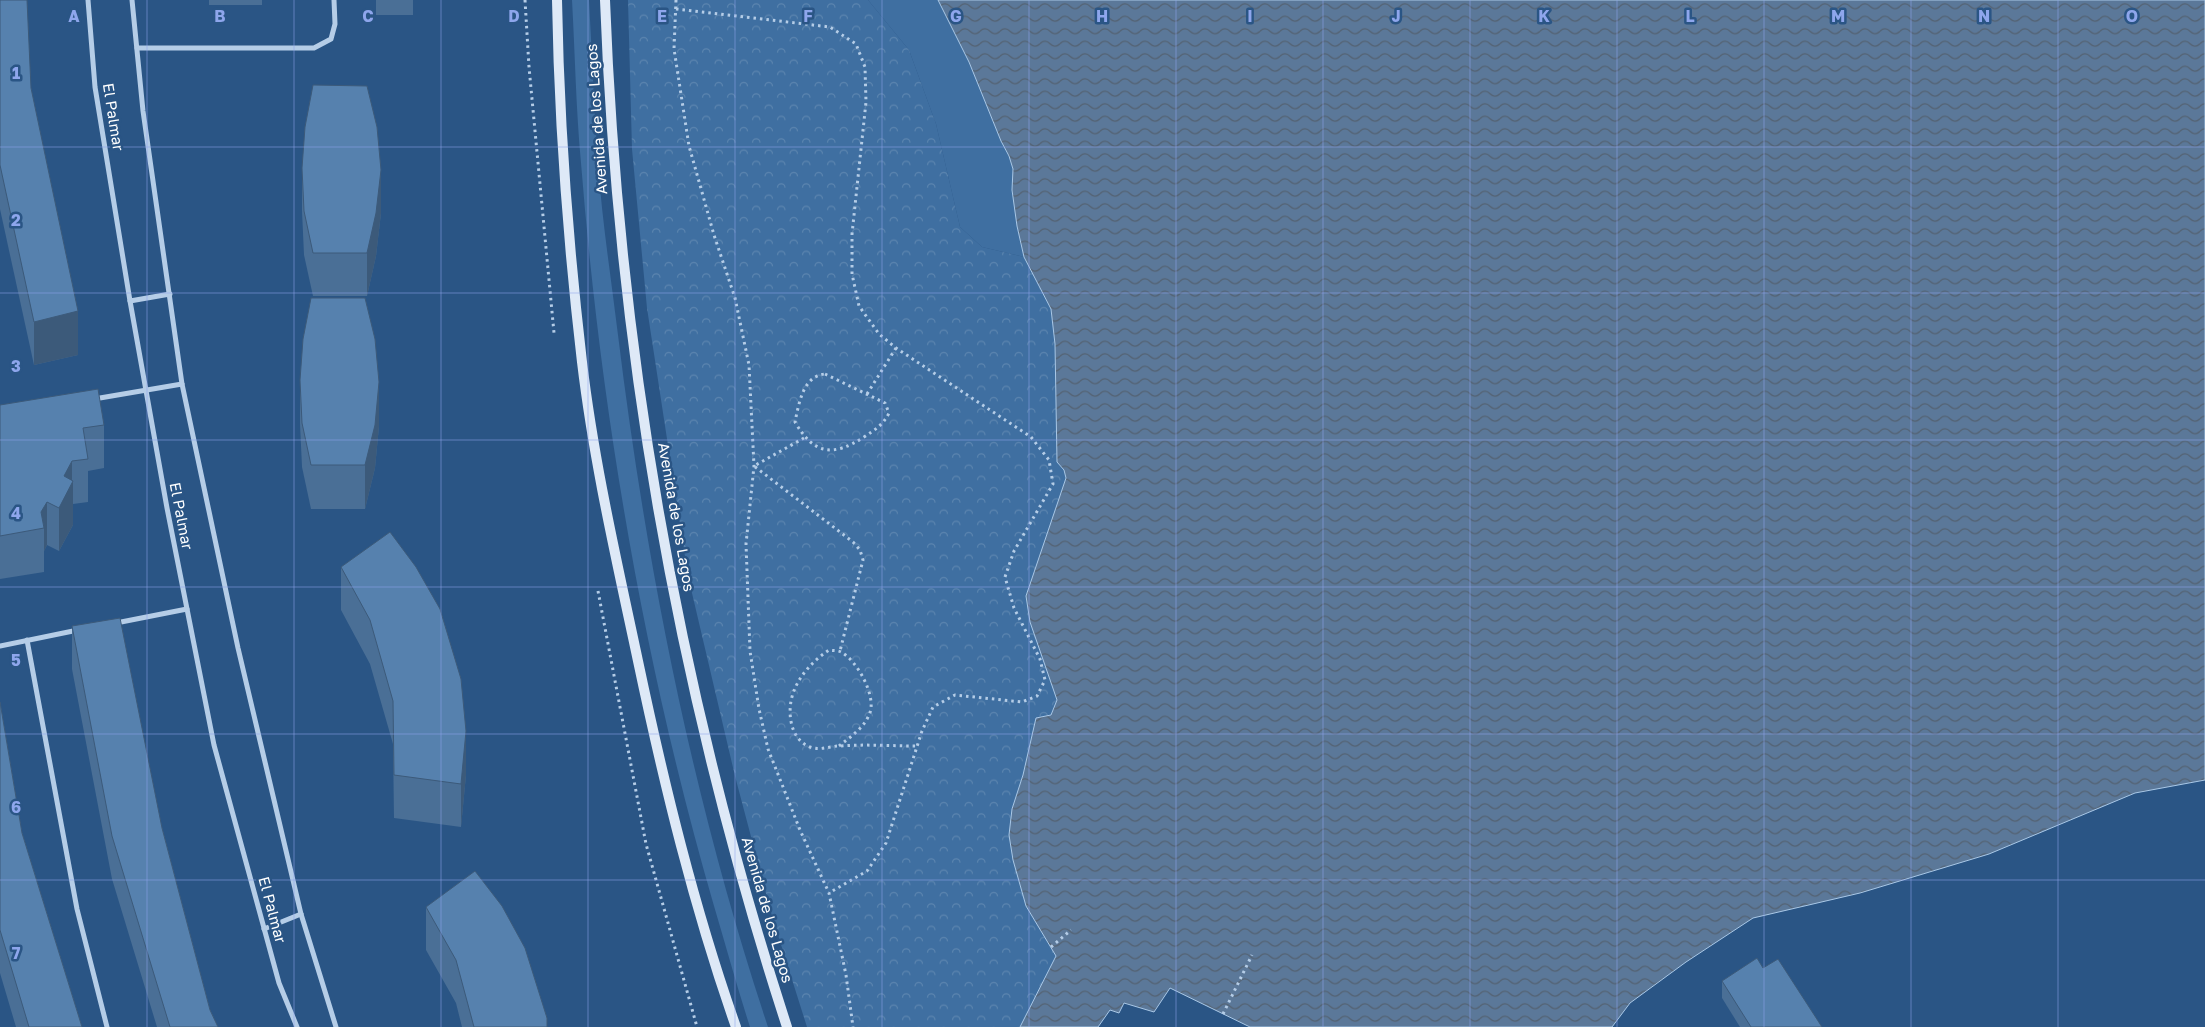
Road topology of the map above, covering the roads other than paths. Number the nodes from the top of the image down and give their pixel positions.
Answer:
1 (88, 0) edge
2 (132, 0) edge
3 (334, 0) edge
4 (557, 0) edge
5 (605, 0) edge
6 (137, 48) junction
7 (170, 294) junction
8 (130, 301) junction
9 (182, 384) junction
10 (146, 389) junction
11 (87, 400) edge
12 (187, 609) junction
13 (112, 624) edge
14 (84, 629) edge
15 (27, 640) junction
16 (0, 646) edge
17 (301, 914) junction
18 (264, 930) junction
19 (107, 1027) edge
20 (297, 1027) edge
21 (336, 1027) edge
22 (736, 1027) edge
23 (787, 1027) edge

1 - 8 street, El Palmar
2 - 6 street, El Palmar
3 - 6 street
4 - 22 street
5 - 23 street, Avenida de los Lagos
6 - 7 street, El Palmar
7 - 8 street
7 - 9 street, El Palmar
8 - 10 street, El Palmar
9 - 10 street
9 - 17 street, El Palmar
10 - 11 street
10 - 12 street, El Palmar
12 - 13 street
12 - 18 street, El Palmar
14 - 15 street
15 - 16 street
15 - 19 street
17 - 18 street
17 - 21 street, El Palmar
18 - 20 street, El Palmar

